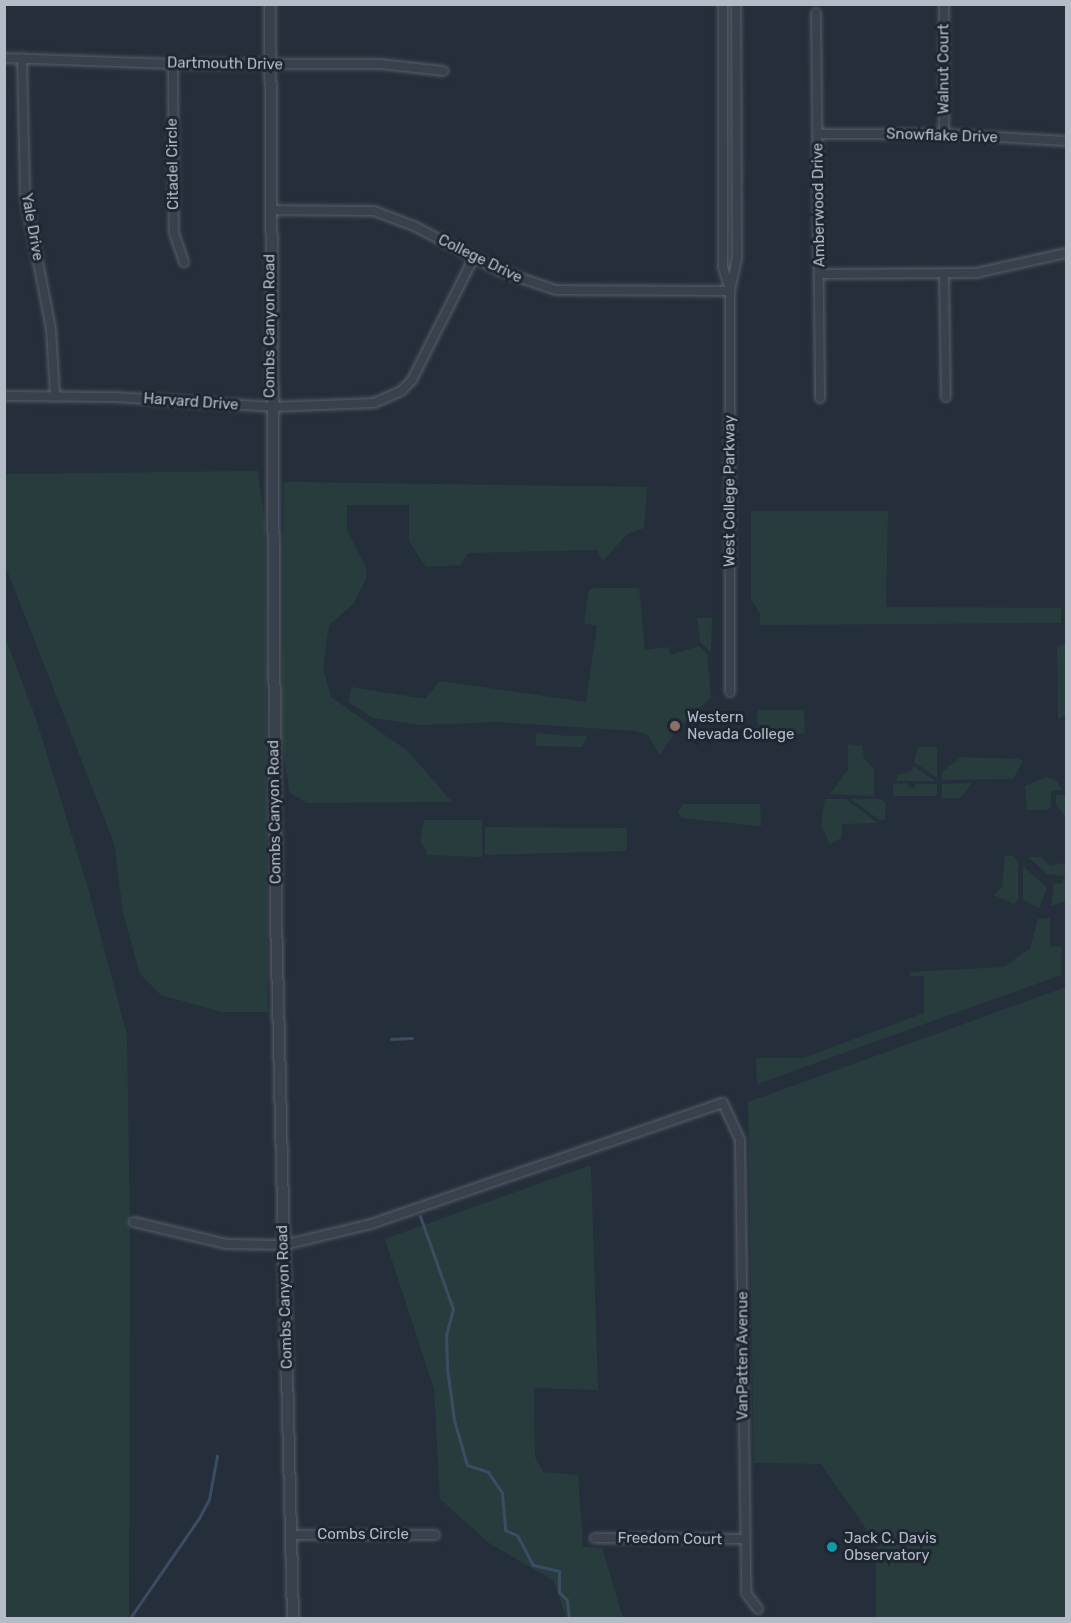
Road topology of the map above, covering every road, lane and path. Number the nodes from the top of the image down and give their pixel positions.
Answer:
1 (270, 4) edge
2 (723, 4) edge
3 (736, 4) edge
4 (944, 4) edge
5 (816, 13) dead end
6 (4, 58) edge
7 (22, 58) junction
8 (173, 64) junction
9 (268, 65) junction
10 (444, 71) dead end
11 (818, 134) junction
12 (944, 134) junction
13 (1066, 141) edge
14 (270, 210) junction
15 (1066, 253) edge
16 (474, 257) junction
17 (184, 262) dead end
18 (820, 274) junction
19 (944, 276) junction
20 (730, 291) junction
21 (55, 395) junction
22 (4, 396) edge
23 (820, 398) dead end
24 (946, 398) dead end
25 (271, 407) junction
26 (730, 692) dead end
27 (134, 1222) dead end
28 (284, 1245) junction
29 (291, 1535) junction
30 (435, 1535) dead end
31 (595, 1538) dead end
32 (744, 1539) junction
33 (758, 1609) dead end
34 (293, 1618) edge

1 - 9 street, Combs Canyon Road
2 - 20 street, West College Parkway
3 - 20 street, West College Parkway
4 - 12 street, Walnut Court
5 - 11 street, Amberwood Drive
6 - 7 street, Dartmouth Drive
7 - 8 street, Dartmouth Drive
7 - 21 street, Yale Drive
8 - 9 street, Dartmouth Drive
8 - 17 street, Citadel Circle
9 - 10 street, Dartmouth Drive
9 - 14 street, Combs Canyon Road
11 - 12 street, Snowflake Drive
11 - 18 street, Amberwood Drive
12 - 13 street, Snowflake Drive
14 - 16 street, College Drive
14 - 25 street, Combs Canyon Road
15 - 19 street
16 - 20 street, College Drive
16 - 25 street, Harvard Drive
18 - 19 street
18 - 23 street, Amberwood Drive
19 - 24 street
20 - 26 street, West College Parkway
21 - 22 street, Harvard Drive
21 - 25 street, Harvard Drive
25 - 28 street, Combs Canyon Road
27 - 28 street
28 - 29 street, Combs Canyon Road
28 - 32 street, VanPatten Avenue
29 - 30 street, Combs Circle
29 - 34 street, Combs Canyon Road
31 - 32 street, Freedom Court
32 - 33 street, VanPatten Avenue

